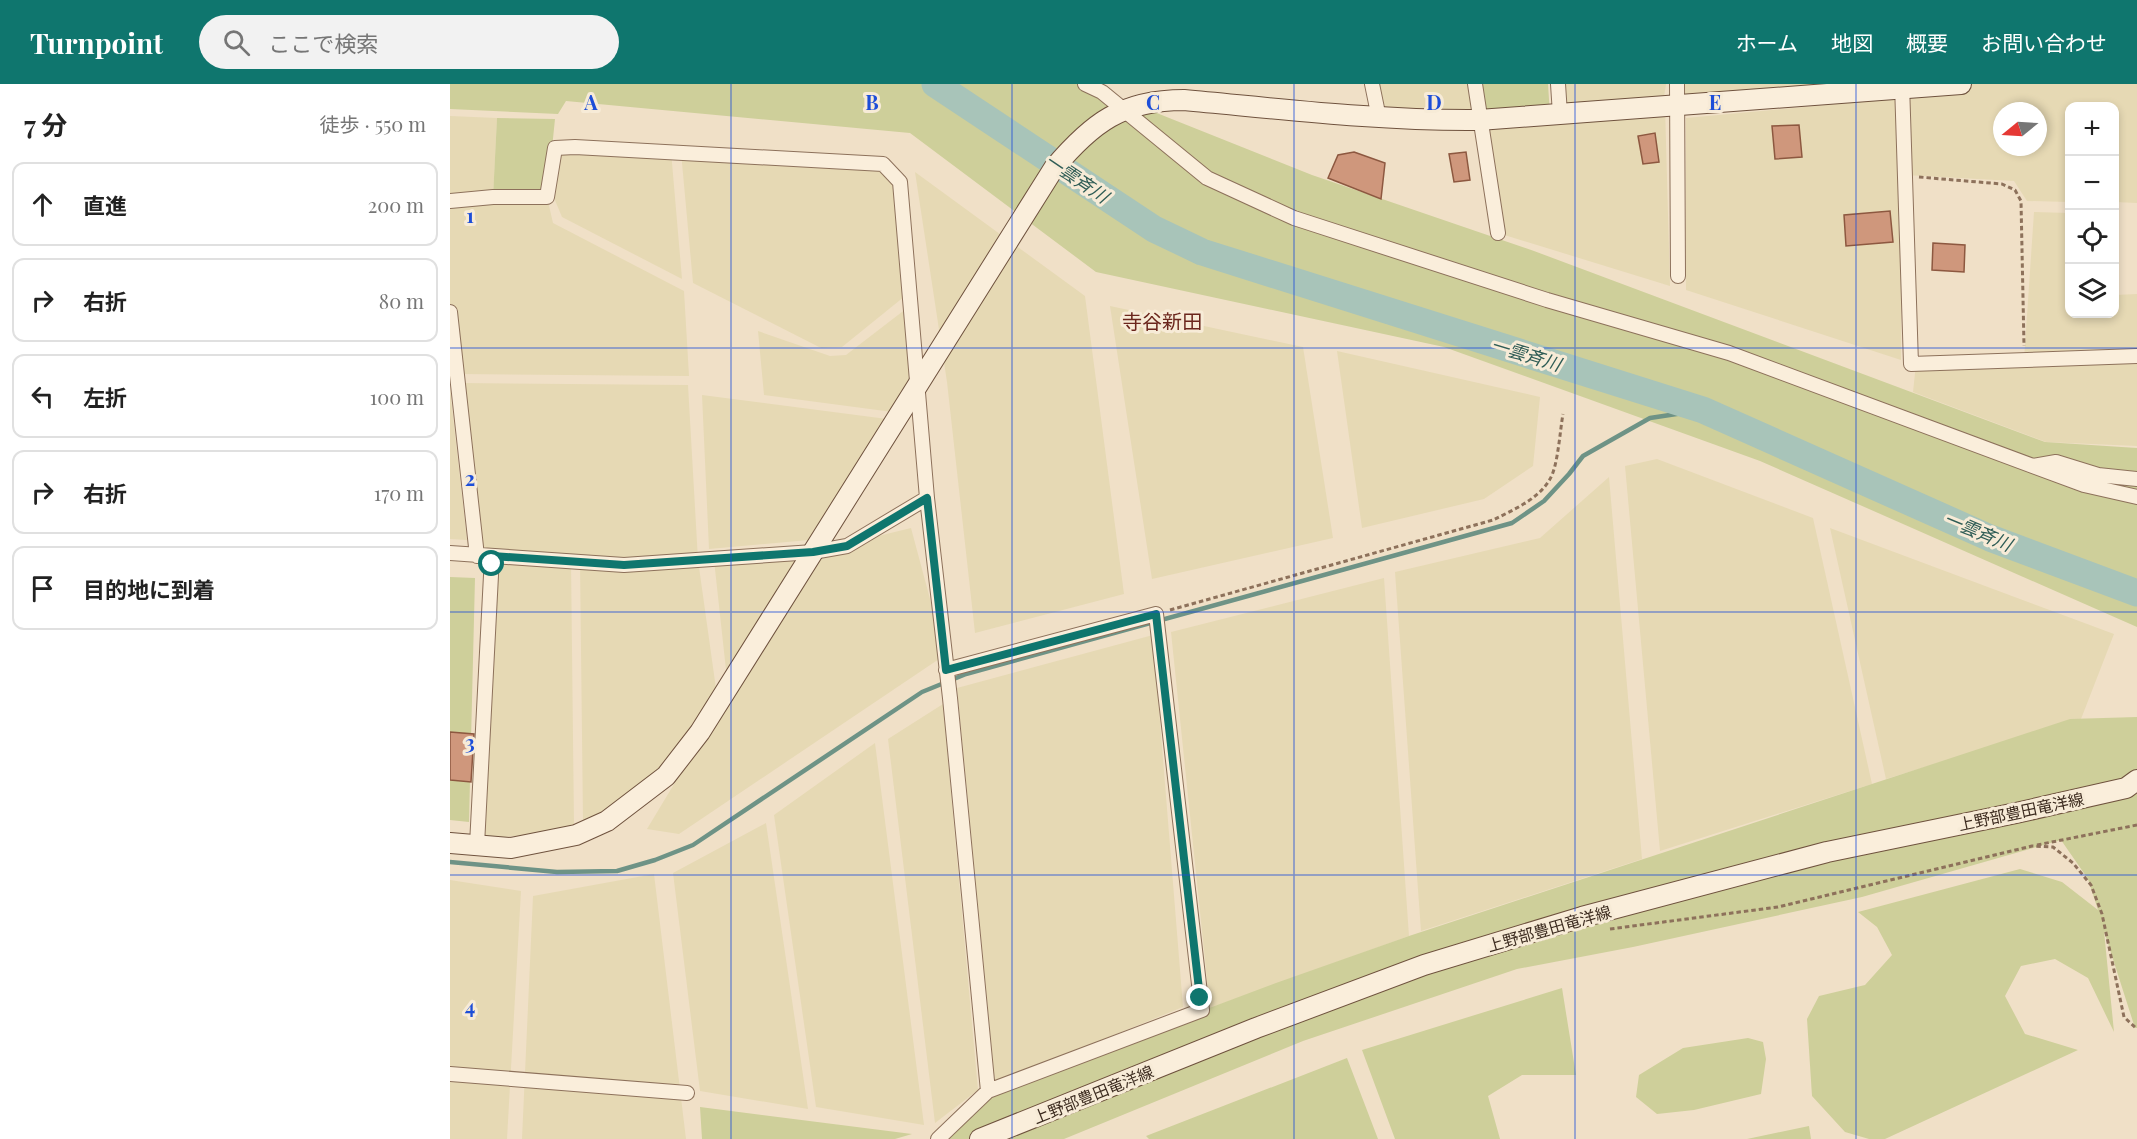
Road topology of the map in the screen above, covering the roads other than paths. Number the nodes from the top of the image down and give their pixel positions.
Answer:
1 (1085, 84) edge
2 (1372, 84) edge
3 (1474, 84) edge
4 (1558, 84) edge
5 (1677, 84) edge
6 (1960, 84) edge
7 (1902, 86) edge
8 (1677, 105) junction
9 (1124, 110) junction
10 (1560, 114) junction
11 (1379, 118) junction
12 (1479, 120) junction
13 (450, 201) edge
14 (1498, 233) dead end
15 (1678, 276) dead end
16 (450, 312) edge
17 (2137, 356) edge
18 (918, 384) junction
19 (2033, 466) junction
20 (2137, 478) edge
21 (927, 498) junction
22 (2137, 498) edge
23 (813, 552) junction
24 (450, 554) edge
25 (477, 556) junction
26 (492, 556) junction
27 (946, 670) junction
28 (2137, 780) edge
29 (450, 843) edge
30 (477, 845) junction
31 (450, 1074) edge
32 (988, 1091) junction
33 (687, 1092) dead end
34 (938, 1139) edge
35 (980, 1139) edge

1 - 9 street
2 - 11 street
3 - 12 street
4 - 10 street
5 - 8 street
6 - 7 street
7 - 8 street
7 - 17 street
8 - 10 street
8 - 15 street
9 - 11 street
9 - 18 street
9 - 19 street
10 - 12 street
11 - 12 street
12 - 14 street
13 - 18 street
16 - 25 street
18 - 21 street
18 - 23 street
19 - 20 street
19 - 22 street
21 - 23 street
21 - 27 street
23 - 26 street
23 - 30 street
24 - 25 street
25 - 26 street
26 - 30 street
27 - 32 street
27 - 32 street
28 - 35 street, 上野部豊田竜洋線
29 - 30 street
31 - 33 street
32 - 34 street

